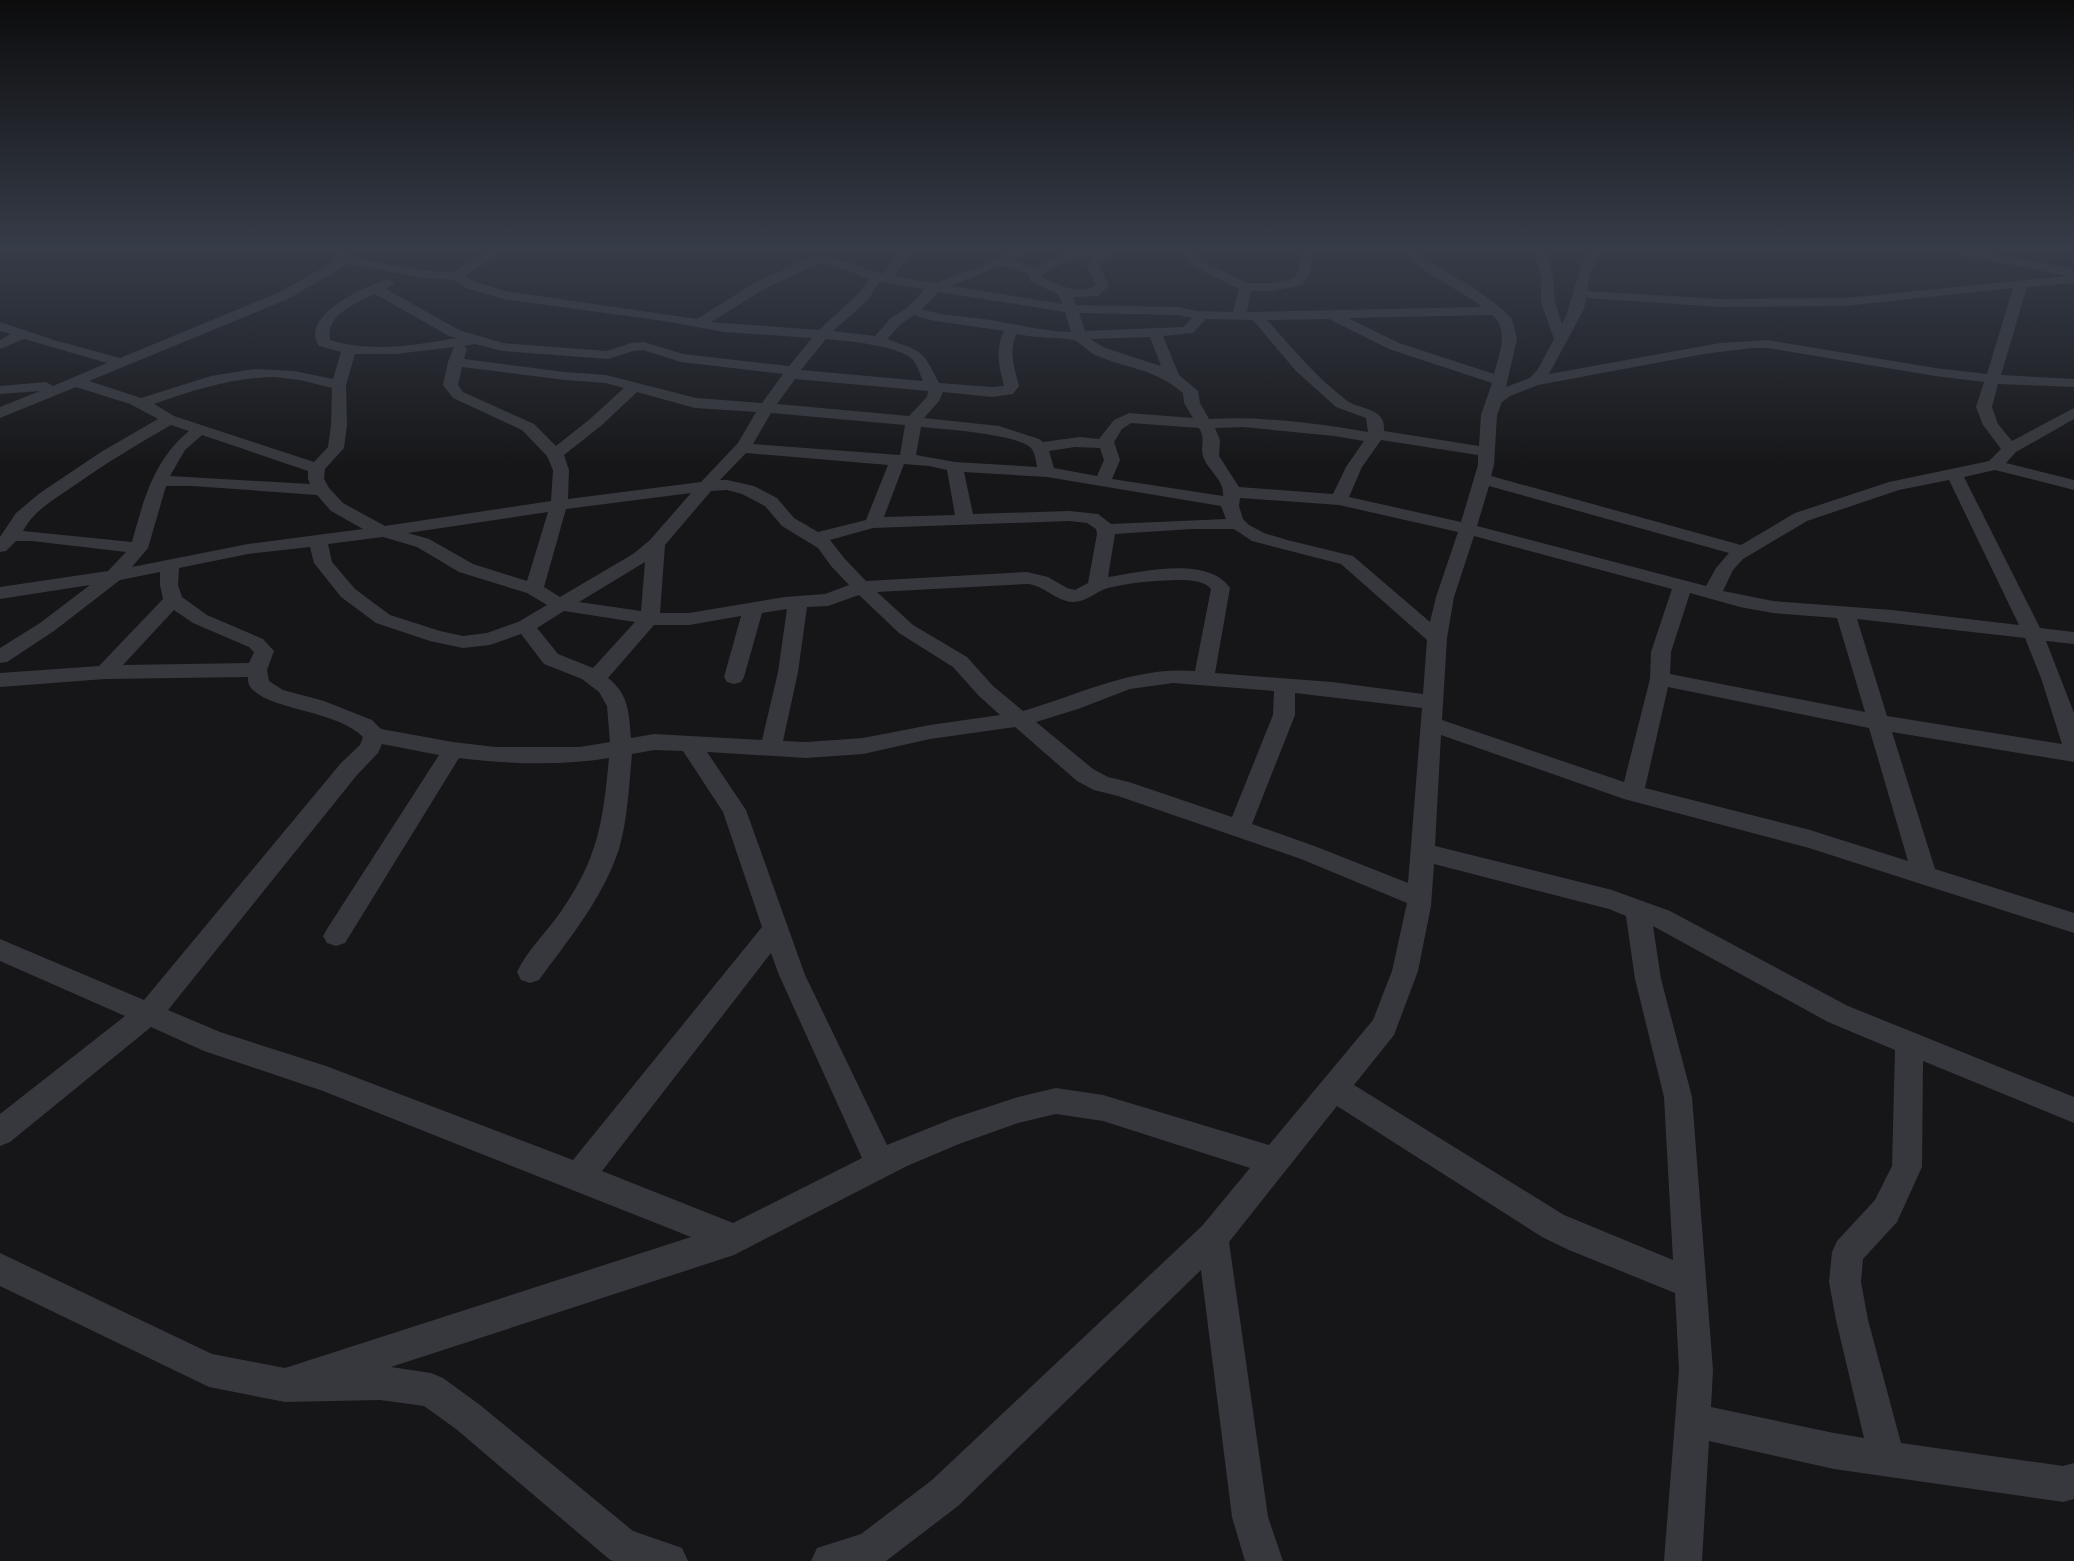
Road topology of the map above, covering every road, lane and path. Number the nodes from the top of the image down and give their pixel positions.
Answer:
1 (218, 323) edge
2 (326, 323) edge
3 (436, 323) edge
4 (704, 323) edge
5 (834, 323) edge
6 (894, 323) edge
7 (983, 323) edge
8 (1076, 323) edge
9 (1133, 323) edge
10 (1195, 323) edge
11 (1263, 323) edge
12 (1348, 323) edge
13 (1506, 323) edge
14 (1555, 323) edge
15 (1569, 323) edge
16 (2009, 323) edge
17 (0, 326) edge
18 (1011, 330) junction
19 (23, 334) junction
20 (822, 334) junction
21 (1148, 334) junction
22 (1080, 336) junction
23 (1561, 339) junction
24 (469, 341) junction
25 (878, 341) junction
26 (0, 345) edge
27 (349, 350) junction
28 (455, 362) junction
29 (122, 363) junction
30 (792, 372) junction
31 (1173, 377) junction
32 (1992, 379) junction
33 (1535, 381) junction
34 (71, 383) junction
35 (2074, 383) edge
36 (339, 385) junction
37 (635, 386) junction
38 (934, 386) junction
39 (0, 390) edge
40 (1498, 390) junction
41 (141, 403) junction
42 (766, 408) junction
43 (0, 413) edge
44 (2074, 413) edge
45 (169, 419) junction
46 (914, 420) junction
47 (1204, 424) junction
48 (199, 430) junction
49 (1374, 436) junction
50 (1106, 442) junction
51 (1040, 447) junction
52 (742, 448) junction
53 (2010, 450) junction
54 (1487, 452) junction
55 (555, 454) junction
56 (903, 459) junction
57 (1995, 465) junction
58 (955, 467) junction
59 (317, 468) junction
60 (1047, 472) junction
61 (1954, 474) junction
62 (1483, 479) junction
63 (159, 481) junction
64 (1103, 482) junction
65 (2074, 485) edge
66 (706, 486) junction
67 (322, 490) junction
68 (1231, 497) junction
69 (1339, 500) junction
70 (558, 505) junction
71 (965, 520) junction
72 (873, 523) junction
73 (1239, 524) junction
74 (1105, 529) junction
75 (1467, 529) junction
76 (384, 532) junction
77 (816, 538) junction
78 (318, 540) junction
79 (5, 542) edge
80 (656, 544) junction
81 (138, 548) junction
82 (1743, 551) junction
83 (170, 565) junction
84 (114, 576) junction
85 (1097, 584) junction
86 (1683, 586) junction
87 (862, 587) junction
88 (534, 589) junction
89 (0, 593) edge
90 (1712, 593) junction
91 (173, 600) junction
92 (798, 602) junction
93 (559, 604) junction
94 (753, 609) junction
95 (1844, 612) junction
96 (650, 617) junction
97 (524, 626) junction
98 (2033, 633) junction
99 (1437, 638) junction
100 (2074, 638) edge
101 (0, 657) edge
102 (257, 670) junction
103 (105, 672) junction
104 (734, 677) dead end
105 (596, 678) junction
106 (1204, 678) junction
107 (1660, 679) junction
108 (0, 680) edge
109 (1285, 685) junction
110 (1432, 713) junction
111 (1020, 719) junction
112 (2070, 719) edge
113 (1878, 722) junction
114 (374, 735) junction
115 (689, 743) junction
116 (771, 748) junction
117 (621, 749) junction
118 (453, 750) junction
119 (2074, 750) edge
120 (2074, 754) edge
121 (1632, 793) junction
122 (1240, 829) junction
123 (1422, 852) junction
124 (1925, 876) junction
125 (1419, 898) junction
126 (1638, 910) junction
127 (2074, 924) edge
128 (776, 928) junction
129 (336, 936) dead end
130 (0, 950) edge
131 (530, 972) dead end
132 (148, 1014) junction
133 (1909, 1043) junction
134 (1333, 1088) junction
135 (2074, 1110) edge
136 (0, 1132) edge
137 (1274, 1161) junction
138 (880, 1163) junction
139 (579, 1177) junction
140 (1213, 1237) junction
141 (734, 1239) junction
142 (0, 1269) edge
143 (1690, 1283) junction
144 (285, 1385) junction
145 (1692, 1420) junction
146 (1887, 1459) junction
147 (2074, 1481) edge
148 (669, 1561) edge
149 (830, 1561) edge
150 (1264, 1561) edge
151 (1683, 1561) edge

1 - 29 street
2 - 27 street
3 - 24 street
4 - 20 street
5 - 20 street
6 - 25 street
7 - 18 street
8 - 22 street
9 - 21 street
10 - 21 street
11 - 49 street
12 - 40 street
13 - 40 street
14 - 23 street
15 - 23 street
16 - 32 street
17 - 19 street
18 - 22 street
18 - 38 street
19 - 26 street
19 - 29 street
20 - 25 street
20 - 30 street
21 - 22 street
21 - 31 street
22 - 31 street
23 - 33 street
24 - 27 street
24 - 28 street
24 - 30 street
25 - 38 street
27 - 36 street
28 - 37 street
28 - 55 street
29 - 34 street
30 - 38 street
30 - 42 street
31 - 47 street
32 - 33 street
32 - 35 street
32 - 53 street
33 - 40 street
34 - 39 street
34 - 41 street
34 - 43 street
36 - 41 street
36 - 59 street
37 - 42 street
37 - 55 street
38 - 46 street
40 - 54 street
41 - 45 street
42 - 46 street
42 - 52 street
44 - 53 street
45 - 48 street
45 - 79 street
46 - 51 street
46 - 56 street
47 - 49 street
47 - 50 street
47 - 68 street
48 - 59 street
48 - 63 street
49 - 54 street
49 - 69 street
50 - 51 street
50 - 64 street
51 - 60 street
52 - 56 street
52 - 66 street
53 - 57 street
54 - 62 street
55 - 70 street
56 - 58 street
56 - 72 street
57 - 61 street
57 - 65 street
58 - 60 street
58 - 71 street
59 - 67 street
60 - 64 street
61 - 82 street
61 - 98 street
62 - 75 street
62 - 82 street
63 - 67 street
63 - 81 street
64 - 68 street
66 - 70 street
66 - 77 street
66 - 80 street
67 - 76 street
68 - 69 street
68 - 73 street
69 - 75 street
70 - 76 street
70 - 88 street
71 - 72 street
71 - 74 street
72 - 77 street
73 - 74 street
73 - 99 street
74 - 85 street
75 - 86 street
75 - 99 street
76 - 78 street
76 - 88 street
77 - 87 street
78 - 83 street
78 - 97 street
79 - 81 street
80 - 93 street
80 - 96 street
81 - 84 street
82 - 90 street
83 - 84 street
83 - 91 street
84 - 89 street
84 - 101 street
85 - 87 street
85 - 106 street
86 - 90 street
86 - 107 street
87 - 92 street
87 - 111 street
88 - 93 street
90 - 95 street
91 - 102 street
91 - 103 street
92 - 94 street
92 - 116 street
93 - 96 street
93 - 97 street
94 - 96 street
94 - 104 street
95 - 98 street
95 - 113 street
96 - 105 street
97 - 105 street
98 - 100 street
98 - 112 street
99 - 110 street
102 - 103 street
102 - 114 street
103 - 108 street
105 - 117 street
106 - 109 street
106 - 111 street
107 - 113 street
107 - 121 street
109 - 110 street
109 - 122 street
110 - 121 street
110 - 123 street
111 - 116 street
111 - 122 street
112 - 119 street
113 - 120 street
113 - 124 street
114 - 118 street
114 - 132 street
115 - 116 street
115 - 117 street
115 - 128 street
117 - 118 street
117 - 131 street
118 - 129 street
121 - 124 street
122 - 125 street
123 - 125 street
123 - 126 street
124 - 127 street
125 - 134 street
126 - 133 street
126 - 143 street
128 - 138 street
128 - 139 street
130 - 132 street
132 - 136 street
132 - 139 street
133 - 135 street
133 - 146 street
134 - 137 street
134 - 143 street
137 - 138 street
137 - 140 street
138 - 141 street
139 - 141 street
140 - 149 street
140 - 150 street
141 - 144 street
142 - 144 street
143 - 145 street
144 - 148 street
145 - 146 street
145 - 151 street
146 - 147 street

